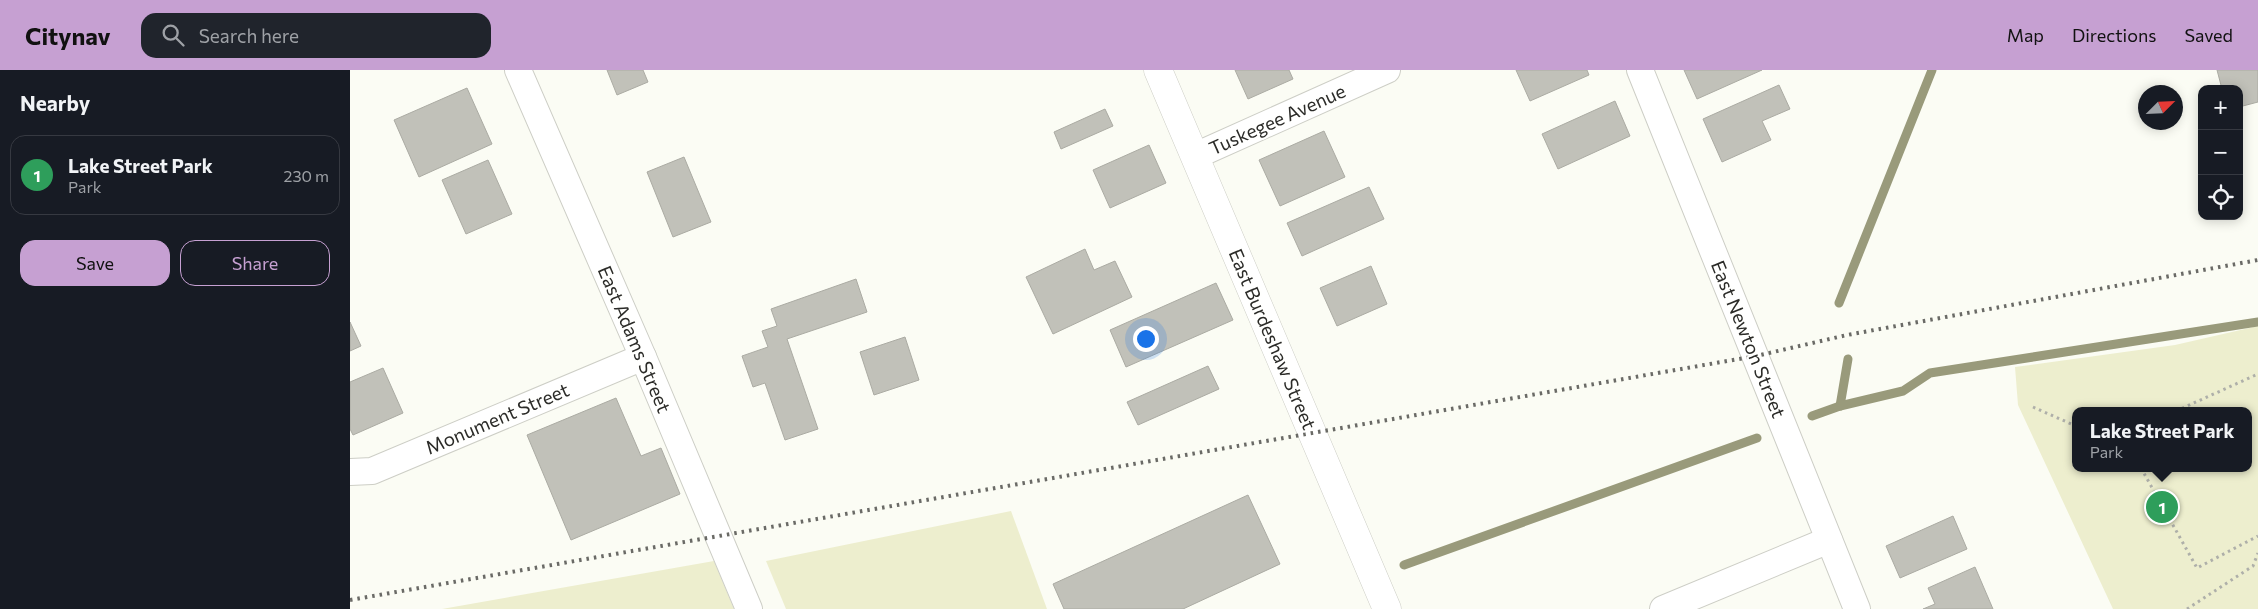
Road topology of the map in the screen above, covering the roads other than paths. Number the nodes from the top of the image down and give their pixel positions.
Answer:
1 (518, 70) edge
2 (1158, 70) edge
3 (1387, 70) edge
4 (1640, 70) edge
5 (1195, 156) junction
6 (643, 357) junction
7 (350, 472) edge
8 (1829, 540) junction
9 (749, 609) edge
10 (1387, 609) edge
11 (1663, 609) edge
12 (1857, 609) edge

1 - 6 street, East Adams Street
2 - 5 street, East Burdeshaw Street
3 - 5 street, Tuskegee Avenue
4 - 8 street, East Newton Street
5 - 10 street, East Burdeshaw Street
6 - 7 street, Monument Street
6 - 9 street, East Adams Street
8 - 11 street
8 - 12 street, East Newton Street

